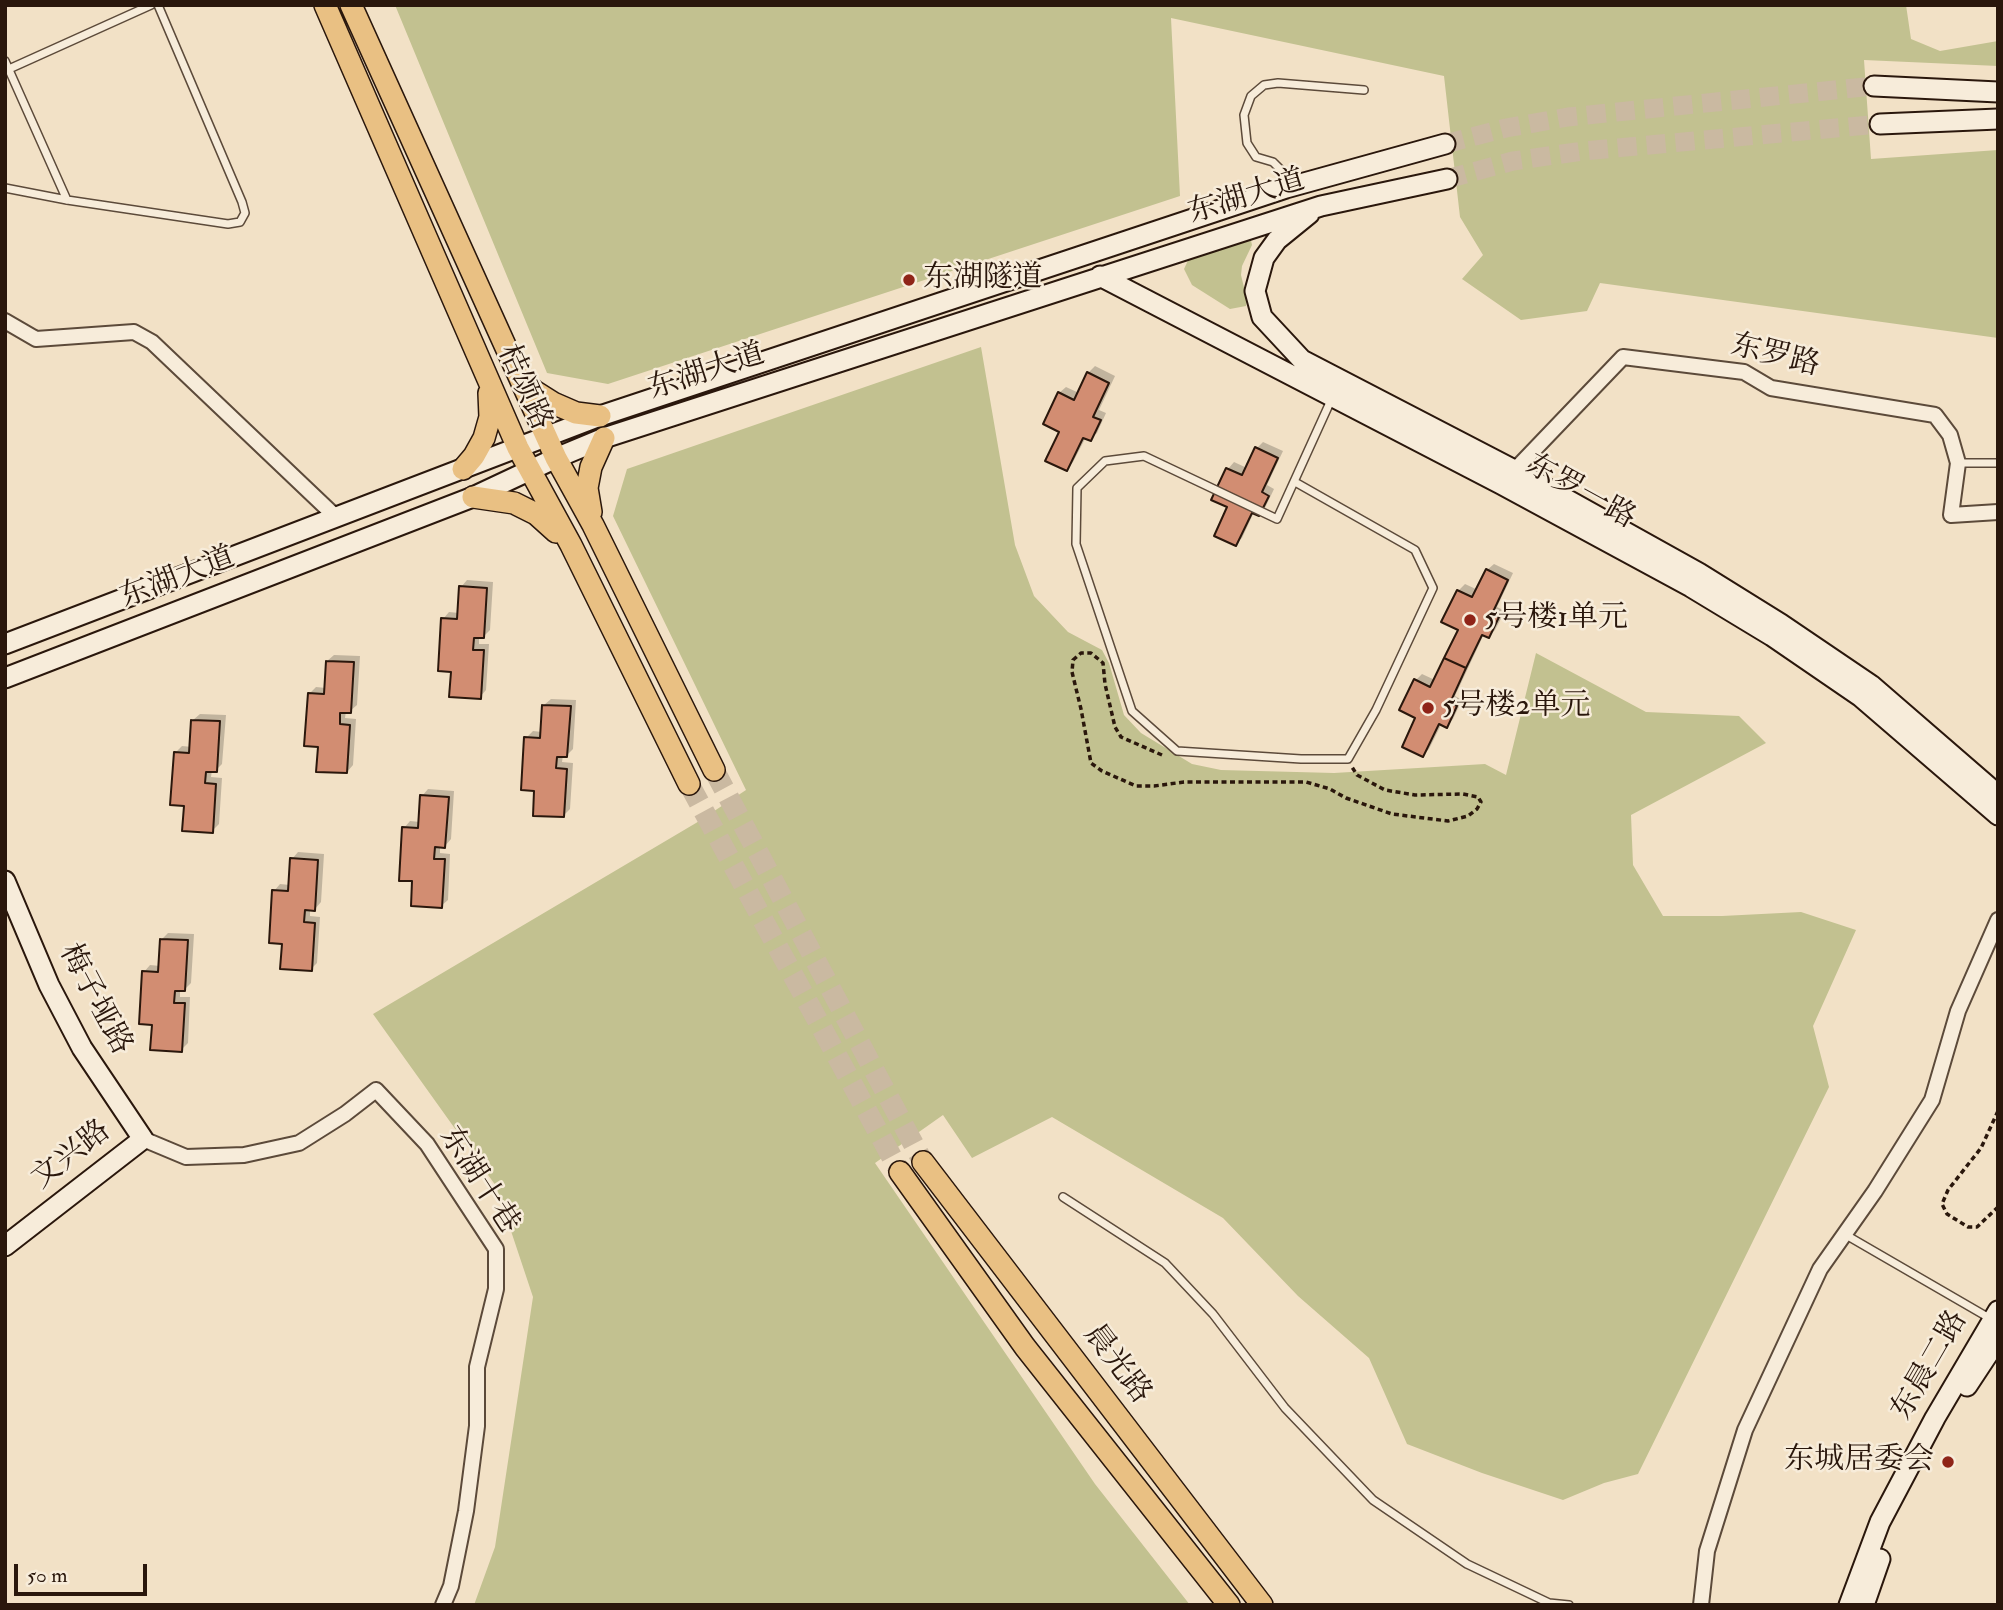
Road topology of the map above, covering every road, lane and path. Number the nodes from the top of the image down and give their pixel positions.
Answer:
1 (151, 5) edge
2 (158, 5) edge
3 (325, 5) edge
4 (351, 5) edge
5 (5, 61) edge
6 (9, 69) junction
7 (1874, 86) tunnel mouth
8 (1364, 90) dead end
9 (1998, 92) edge
10 (1998, 119) edge
11 (1880, 124) tunnel mouth
12 (1445, 144) tunnel mouth
13 (1447, 179) tunnel mouth
14 (5, 188) edge
15 (1286, 188) junction
16 (66, 200) junction
17 (1321, 206) junction
18 (1100, 276) junction
19 (5, 321) edge
20 (517, 372) junction
21 (489, 384) junction
22 (1332, 398) junction
23 (600, 416) junction
24 (547, 437) junction
25 (604, 438) junction
26 (517, 448) junction
27 (555, 458) junction
28 (1958, 463) junction
29 (1998, 463) edge
30 (463, 469) junction
31 (528, 472) junction
32 (1508, 477) junction
33 (1295, 482) junction
34 (473, 497) junction
35 (1998, 512) edge
36 (337, 518) junction
37 (593, 525) junction
38 (571, 545) junction
39 (5, 644) edge
40 (5, 678) edge
41 (713, 771) tunnel mouth
42 (689, 784) tunnel mouth
43 (1998, 795) edge
44 (1998, 815) edge
45 (5, 881) edge
46 (1998, 919) edge
47 (1998, 1111) edge
48 (143, 1139) junction
49 (923, 1162) tunnel mouth
50 (900, 1172) tunnel mouth
51 (1063, 1197) dead end
52 (1998, 1207) edge
53 (1846, 1235) junction
54 (5, 1246) edge
55 (1996, 1318) edge
56 (1998, 1339) edge
57 (1857, 1604) edge
58 (443, 1605) edge
59 (1228, 1605) edge
60 (1262, 1605) edge
61 (1569, 1605) edge
62 (1701, 1605) edge

1 - 6 lane
2 - 16 lane
3 - 21 main road, 桔颂路
4 - 20 main road, 桔颂路
5 - 6 lane
6 - 16 lane
7 - 9 main road
8 - 15 lane
10 - 11 main road
12 - 15 main road, 东湖大道
13 - 17 main road, 东湖大道
14 - 16 lane
15 - 23 main road, 东湖大道
17 - 18 main road, 东湖大道
17 - 32 main road, 东罗一路
18 - 22 main road, 东罗一路
18 - 25 main road, 东湖大道
19 - 36 street
20 - 23 main road
20 - 24 main road, 桔颂路
21 - 26 main road, 桔颂路
21 - 30 main road
22 - 32 main road, 东罗一路
22 - 33 lane
23 - 24 main road, 东湖大道
24 - 26 main road, 东湖大道
24 - 27 main road, 桔颂路
25 - 27 main road, 东湖大道
25 - 37 main road
26 - 30 main road, 东湖大道
26 - 31 main road, 桔颂路
27 - 31 main road, 东湖大道
27 - 37 main road, 桔颂路
28 - 29 lane
28 - 32 street, 东罗路
28 - 35 street, 东罗路
30 - 36 main road, 东湖大道
31 - 34 main road, 东湖大道
31 - 38 main road, 桔颂路
32 - 43 main road, 东罗一路
32 - 44 main road, 东罗一路
33 - 33 lane
34 - 38 main road
34 - 40 main road, 东湖大道
36 - 39 main road, 东湖大道
37 - 41 main road, 桔颂路
38 - 42 main road, 桔颂路
45 - 48 main road, 梅子垭路
46 - 53 street
47 - 52 path
48 - 54 main road, 文兴路
48 - 58 street, 东湖十巷
49 - 60 main road, 晨光路
50 - 59 main road, 晨光路
51 - 61 lane
53 - 55 lane
53 - 62 street
55 - 57 main road, 东晨二路
56 - 57 main road, 东晨二路

